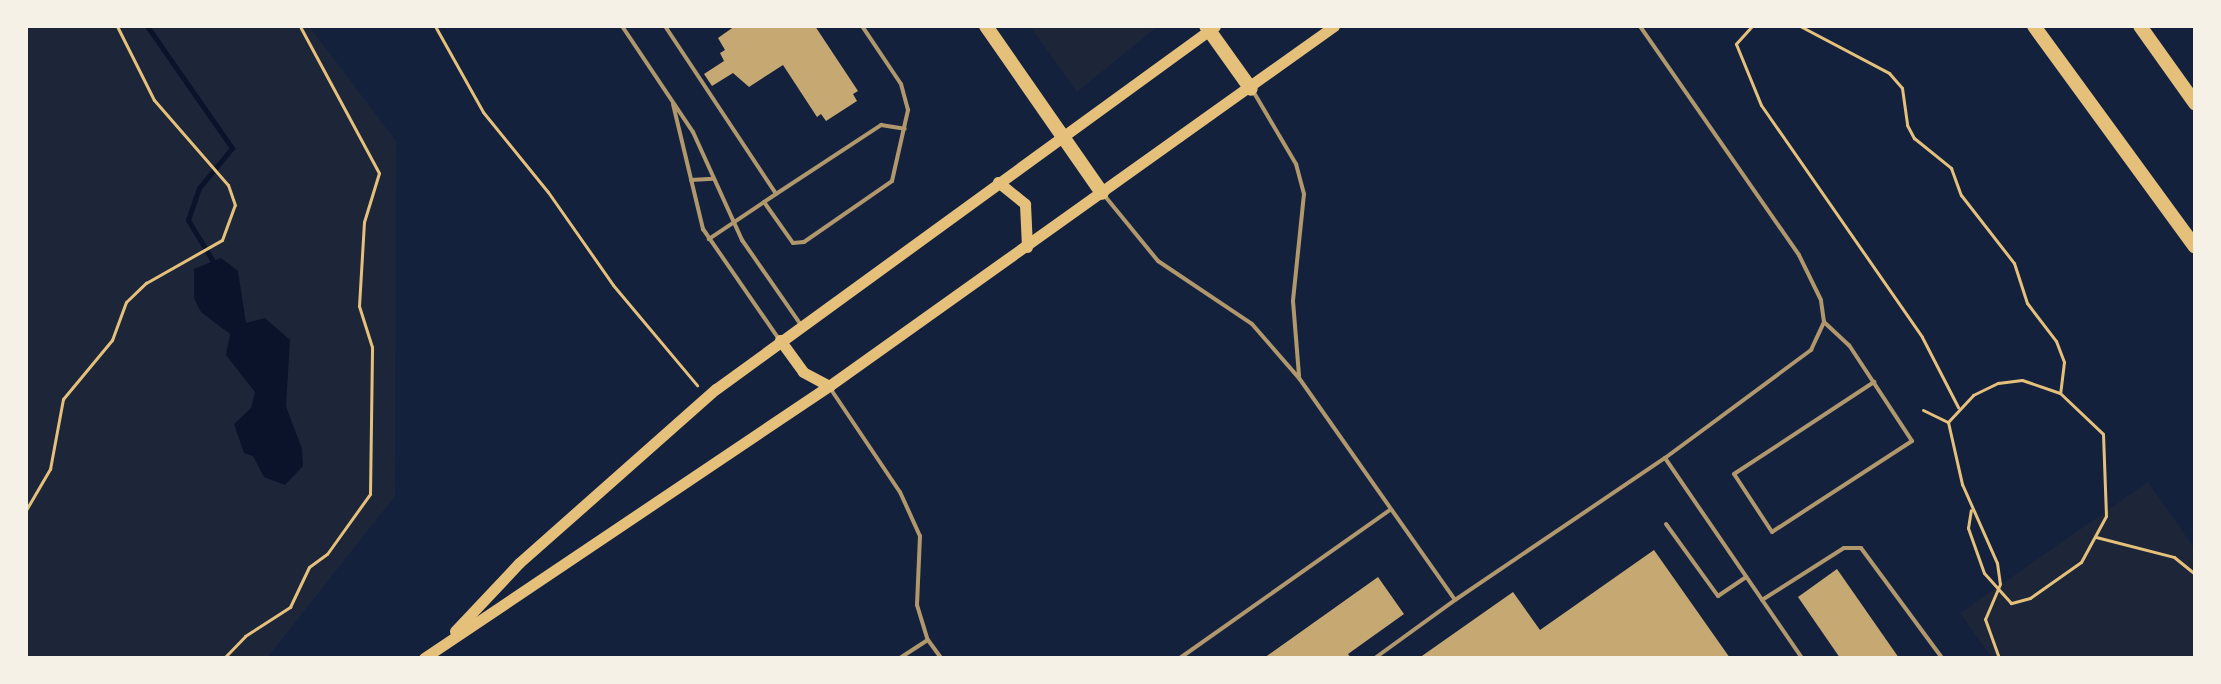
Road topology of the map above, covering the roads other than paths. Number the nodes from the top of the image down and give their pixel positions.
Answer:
1 (622, 26) edge
2 (665, 26) edge
3 (862, 26) edge
4 (986, 26) edge
5 (1334, 26) edge
6 (1640, 26) edge
7 (2034, 26) edge
8 (2140, 26) edge
9 (1210, 27) edge
10 (1251, 89) junction
11 (670, 98) junction
12 (2195, 103) edge
13 (905, 129) junction
14 (1063, 137) junction
15 (713, 179) junction
16 (691, 180) junction
17 (998, 182) junction
18 (1102, 193) junction
19 (776, 194) junction
20 (764, 202) junction
21 (732, 223) junction
22 (709, 239) junction
23 (1027, 247) junction
24 (2195, 247) edge
25 (1824, 322) junction
26 (801, 325) junction
27 (780, 340) junction
28 (1299, 378) junction
29 (1874, 382) junction
30 (829, 386) junction
31 (1665, 458) junction
32 (1390, 510) junction
33 (1666, 524) dead end
34 (1746, 577) junction
35 (1455, 600) junction
36 (1762, 600) junction
37 (928, 640) junction
38 (444, 643) junction
39 (424, 658) edge
40 (900, 658) edge
41 (941, 658) edge
42 (1180, 658) edge
43 (1375, 658) edge
44 (1802, 658) edge
45 (1942, 658) edge

1 - 11 lane
2 - 19 lane
3 - 13 lane
4 - 14 highway
5 - 10 main road
6 - 25 lane
7 - 24 highway
8 - 12 highway
9 - 10 highway
9 - 14 main road
10 - 18 main road
10 - 28 lane
11 - 15 lane
11 - 16 lane
13 - 19 lane
13 - 20 lane
14 - 17 main road
14 - 18 highway
15 - 16 lane
15 - 21 lane
16 - 22 lane
17 - 23 main road
17 - 26 main road
18 - 23 main road
18 - 28 lane
19 - 20 lane
20 - 21 lane
21 - 22 lane
21 - 26 lane
22 - 27 lane
23 - 30 main road
25 - 29 lane
25 - 31 lane
26 - 27 main road
27 - 30 main road
27 - 38 main road
28 - 32 lane
29 - 29 lane
30 - 37 lane
30 - 38 main road
31 - 34 lane
31 - 35 lane
32 - 35 lane
32 - 42 lane
33 - 34 lane
34 - 36 lane
35 - 43 lane
36 - 44 lane
36 - 45 lane
37 - 40 lane
37 - 41 lane
38 - 39 main road

